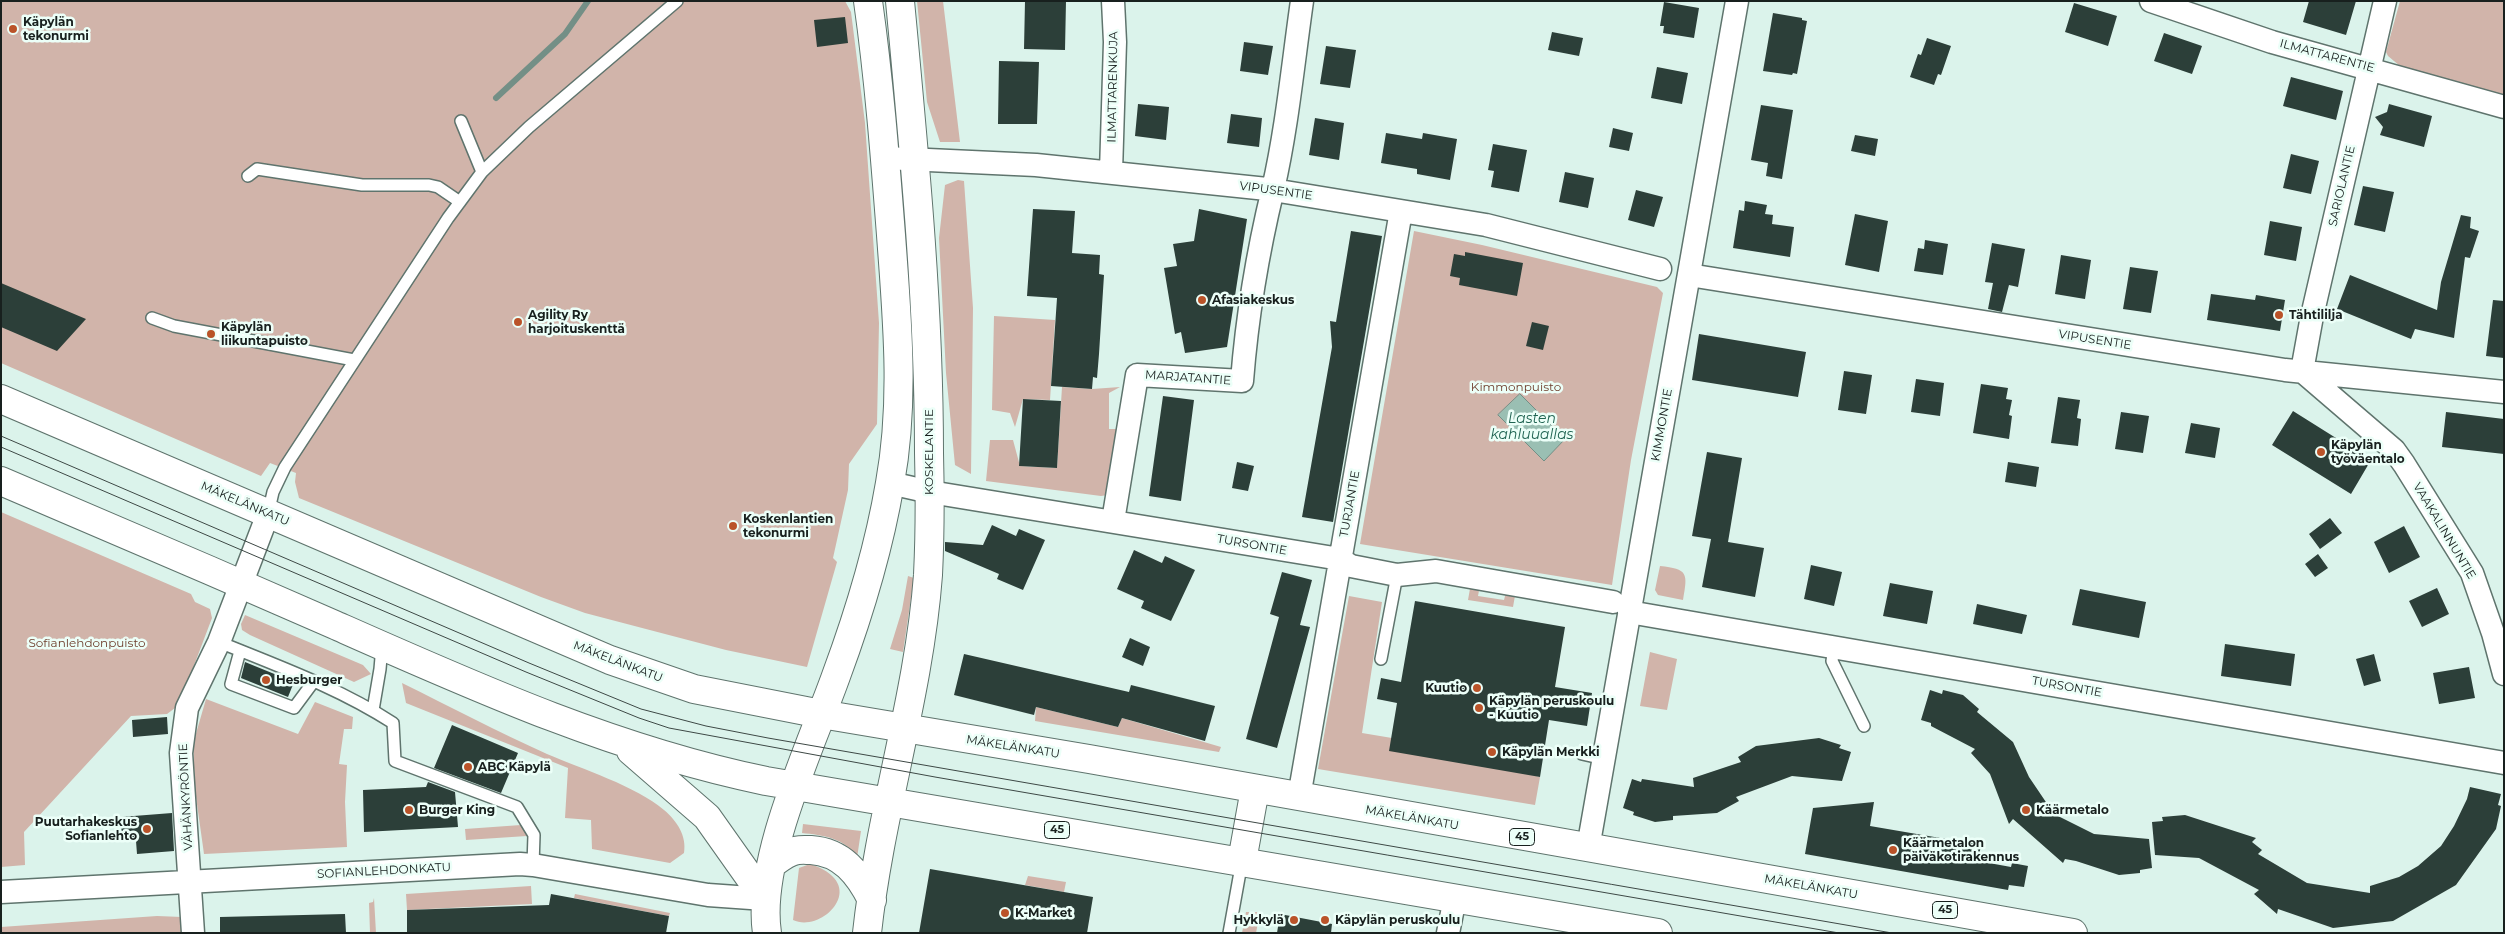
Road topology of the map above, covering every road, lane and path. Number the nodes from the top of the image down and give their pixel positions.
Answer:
1 (677, 1) edge
2 (868, 1) edge
3 (900, 1) edge
4 (1113, 1) edge
5 (1302, 1) edge
6 (1737, 1) edge
7 (2152, 1) edge
8 (2385, 1) edge
9 (2370, 68) junction
10 (2504, 107) edge
11 (461, 120) dead end
12 (885, 158) junction
13 (914, 160) junction
14 (482, 172) junction
15 (1111, 172) junction
16 (248, 176) dead end
17 (1273, 190) junction
18 (460, 202) junction
19 (1401, 211) junction
20 (1660, 269) dead end
21 (1689, 275) junction
22 (152, 318) dead end
23 (354, 360) junction
24 (2302, 372) junction
25 (2504, 392) edge
26 (1, 399) edge
27 (1, 481) edge
28 (890, 483) junction
29 (930, 492) junction
30 (268, 514) junction
31 (1113, 521) junction
32 (1340, 560) junction
33 (1397, 575) junction
34 (241, 584) junction
35 (1621, 607) junction
36 (219, 642) junction
37 (382, 646) junction
38 (1834, 647) junction
39 (240, 651) junction
40 (1381, 659) dead end
41 (2504, 674) edge
42 (314, 681) junction
43 (373, 710) junction
44 (821, 714) junction
45 (1864, 726) dead end
46 (904, 728) junction
47 (621, 743) junction
48 (1582, 754) dead end
49 (1604, 759) junction
50 (2504, 763) edge
51 (796, 786) junction
52 (1255, 789) junction
53 (1299, 797) junction
54 (888, 801) junction
55 (1588, 848) junction
56 (1242, 861) junction
57 (533, 864) junction
58 (771, 865) junction
59 (190, 882) junction
60 (1, 892) edge
61 (1455, 898) junction
62 (872, 900) junction
63 (767, 921) edge
64 (865, 931) edge
65 (193, 933) edge
66 (1229, 933) edge
67 (1448, 933) edge
68 (1658, 933) edge
69 (2073, 933) edge

1 - 14 lane
2 - 12 main road
3 - 13 main road, KOSKELANTIE
4 - 15 street, ILMATTARENKUJA
5 - 17 street, MARJATANTIE
6 - 21 street, KIMMONTIE
7 - 9 street, ILMATTARENTIE
8 - 9 street, SARIOLANTIE
9 - 10 street, ILMATTARENTIE
9 - 24 street, SARIOLANTIE
11 - 14 lane
12 - 13 street, VIPUSENTIE
12 - 28 main road
13 - 15 street, VIPUSENTIE
13 - 29 main road, KOSKELANTIE
14 - 18 lane
15 - 17 street, VIPUSENTIE
16 - 18 lane
17 - 19 street, VIPUSENTIE
17 - 31 street, MARJATANTIE
18 - 23 lane
19 - 20 street, VIPUSENTIE
19 - 32 street, TURJANTIE
21 - 24 street, VIPUSENTIE
21 - 35 street, KIMMONTIE
22 - 23 lane
23 - 30 lane
24 - 25 street, VIPUSENTIE
24 - 41 street, VAAKALINNUNTIE
26 - 30 main road, MÄKELÄNKATU
27 - 34 main road
28 - 29 street, TURSONTIE
28 - 44 main road
29 - 31 street, TURSONTIE
29 - 46 main road, KOSKELANTIE
30 - 34 street, VÄHÄNKYRÖNTIE
30 - 44 main road, MÄKELÄNKATU
31 - 32 street, TURSONTIE
32 - 33 street, TURSONTIE
32 - 53 street, TURJANTIE
33 - 35 street, TURSONTIE
33 - 40 lane
34 - 36 street, VÄHÄNKYRÖNTIE
34 - 37 main road
35 - 38 street, TURSONTIE
35 - 49 street, KIMMONTIE
36 - 39 lane
36 - 59 street, VÄHÄNKYRÖNTIE
37 - 43 lane
37 - 47 main road
38 - 45 lane
38 - 50 street, TURSONTIE
39 - 42 lane
39 - 42 lane
42 - 43 lane
43 - 57 lane
44 - 46 main road, MÄKELÄNKATU
44 - 51 main road
46 - 52 main road, MÄKELÄNKATU / 45
46 - 54 main road, KOSKELANTIE
47 - 51 main road
47 - 63 main road
48 - 49 lane
49 - 55 street, KIMMONTIE
51 - 54 main road
51 - 58 main road
52 - 53 main road, MÄKELÄNKATU / 45
52 - 56 main road
53 - 55 main road, MÄKELÄNKATU / 45
54 - 56 main road, 45
54 - 62 main road, KOSKELANTIE
55 - 69 main road, MÄKELÄNKATU / 45
56 - 61 main road, 45
56 - 66 lane
57 - 59 street, SOFIANLEHDONKATU
57 - 63 street, SOFIANLEHDONKATU
58 - 62 main road
58 - 63 main road
59 - 60 street, SOFIANLEHDONKATU
59 - 65 street, VÄHÄNKYRÖNTIE
61 - 67 street
61 - 68 main road, 45
62 - 64 main road, KOSKELANTIE

